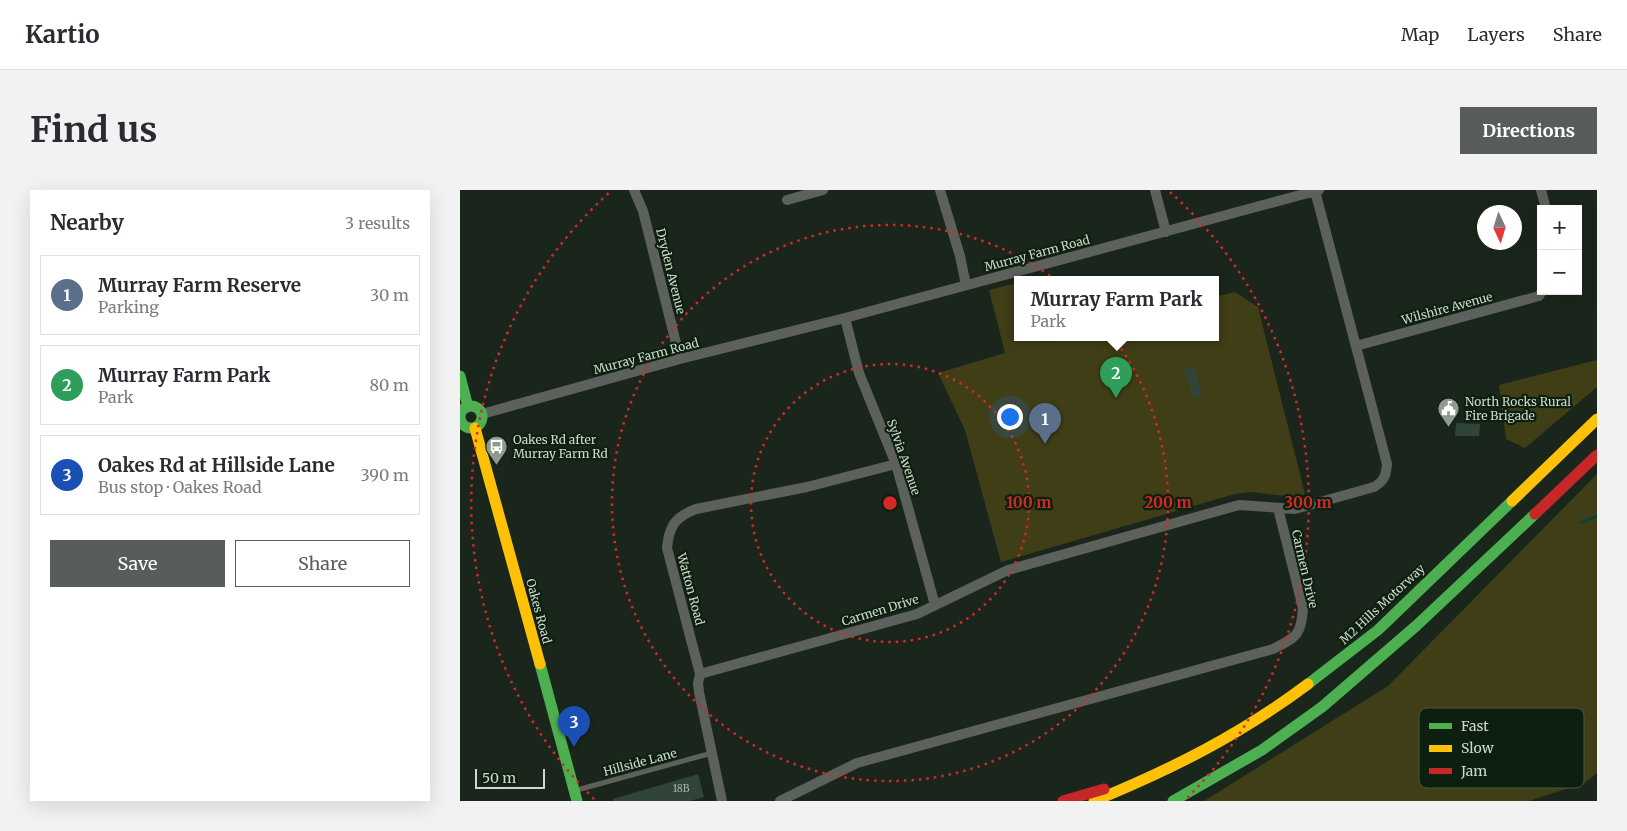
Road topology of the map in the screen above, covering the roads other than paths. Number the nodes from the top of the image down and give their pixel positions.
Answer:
1 (634, 190) edge
2 (823, 190) edge
3 (940, 190) edge
4 (1155, 190) edge
5 (1542, 190) edge
6 (1317, 191) edge
7 (787, 200) dead end
8 (1545, 205) edge
9 (1166, 232) junction
10 (966, 285) junction
11 (1540, 295) edge
12 (845, 318) junction
13 (1356, 346) junction
14 (680, 359) junction
15 (460, 376) edge
16 (468, 407) junction
17 (482, 414) junction
18 (1597, 419) edge
19 (460, 421) edge
20 (475, 428) junction
21 (1597, 454) edge
22 (896, 464) junction
23 (1278, 508) junction
24 (935, 605) junction
25 (700, 674) junction
26 (712, 753) junction
27 (1159, 774) junction
28 (575, 796) edge
29 (722, 801) edge
30 (780, 801) edge
31 (1064, 801) edge
32 (1094, 801) edge
33 (1174, 801) edge

1 - 14 street, Dryden Avenue
2 - 7 street
3 - 10 street
4 - 9 street
5 - 8 street
6 - 9 street, Murray Farm Road
6 - 13 street, Murray Farm Road
9 - 10 street, Murray Farm Road
10 - 12 street, Murray Farm Road
11 - 13 street, Wilshire Avenue
12 - 14 street, Murray Farm Road
12 - 22 street, Sylvia Avenue
13 - 23 street, Murray Farm Road
14 - 17 street, Murray Farm Road
15 - 16 main road
16 - 17 main road
16 - 19 main road
17 - 20 main road
18 - 27 main road, M2 Hills Motorway
19 - 20 main road
20 - 28 main road, Oakes Road
21 - 33 main road
22 - 24 street, Sylvia Avenue
22 - 25 street, Watton Road
23 - 24 street, Carmen Drive
23 - 30 street, Carmen Drive
24 - 25 street, Carmen Drive
25 - 26 street, Watton Road
26 - 28 lane, Hillside Lane
26 - 29 street, Watton Road
27 - 31 main road, M2 Hills Motorway
27 - 32 main road, M2 Hills Motorway

